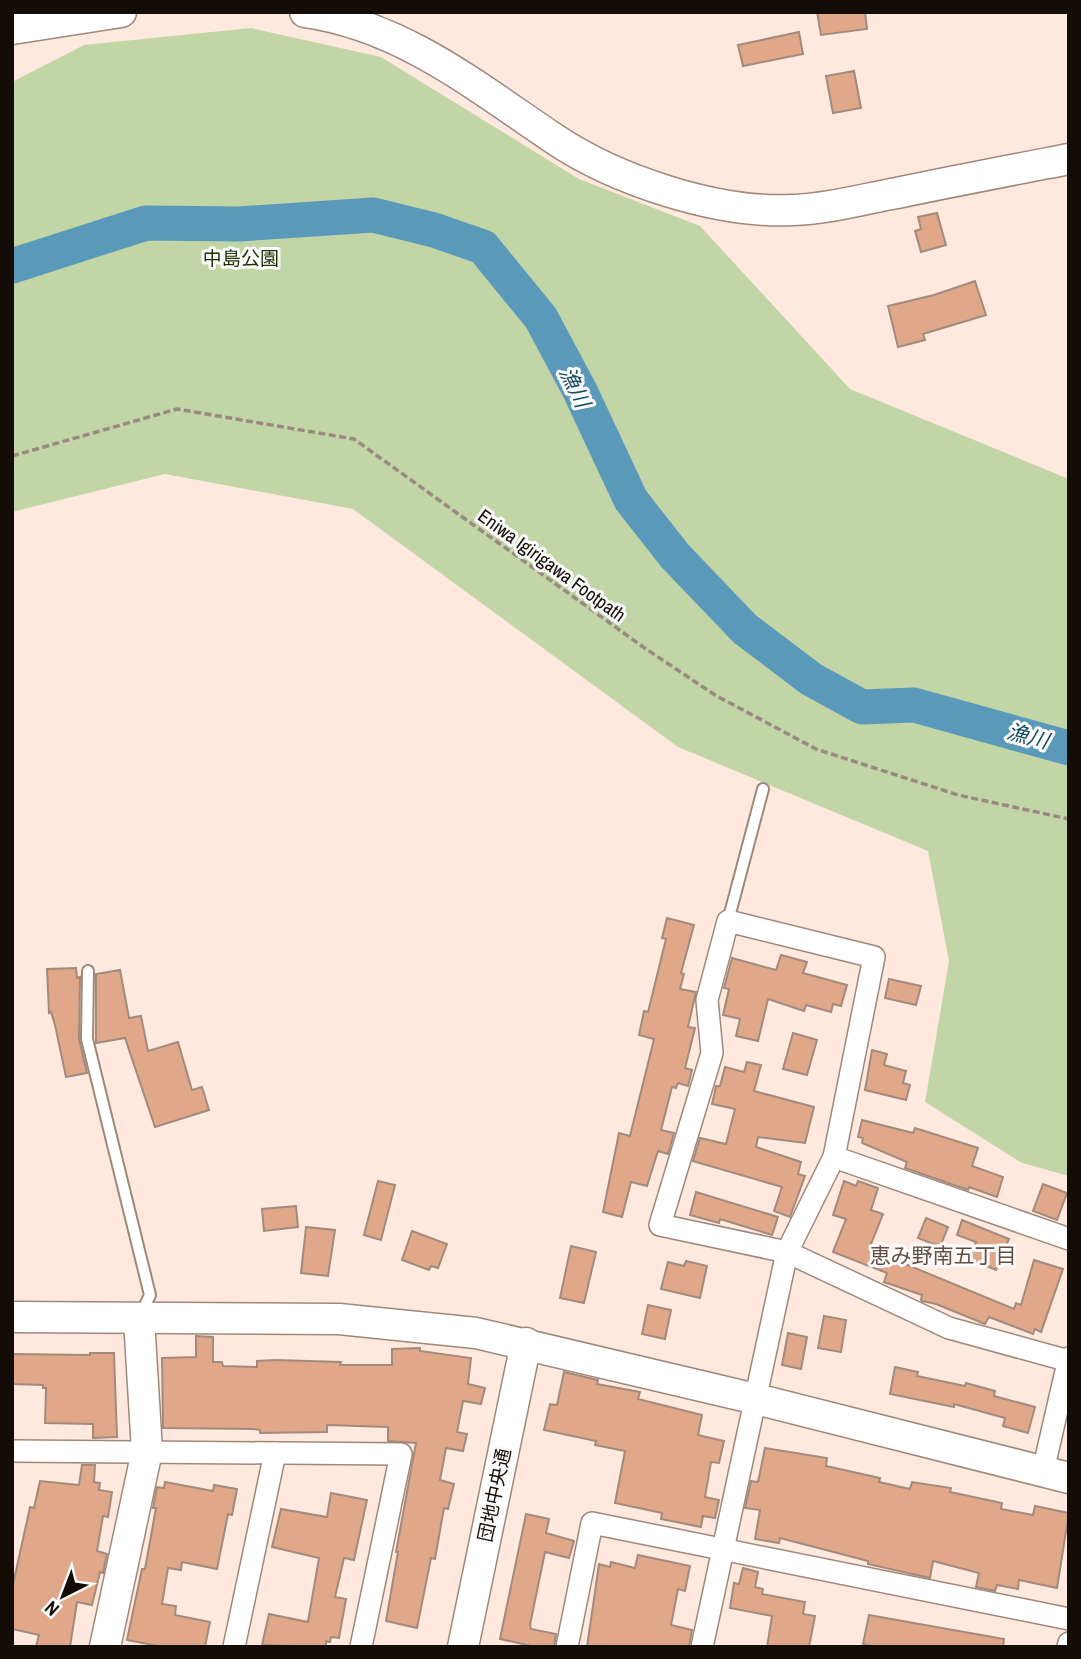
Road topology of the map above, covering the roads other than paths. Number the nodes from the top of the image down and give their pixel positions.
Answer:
1 (121, 12) edge
2 (305, 12) edge
3 (12, 29) edge
4 (1069, 159) edge
5 (762, 789) dead end
6 (728, 921) junction
7 (88, 971) dead end
8 (834, 1157) junction
9 (1069, 1239) edge
10 (787, 1252) junction
11 (12, 1317) edge
12 (139, 1320) junction
13 (526, 1343) junction
14 (1068, 1360) edge
15 (755, 1399) junction
16 (147, 1451) junction
17 (275, 1453) junction
18 (14, 1458) edge
19 (1056, 1474) edge
20 (724, 1548) junction
21 (1069, 1619) edge
22 (105, 1647) edge
23 (234, 1647) edge
24 (361, 1647) edge
25 (463, 1647) edge
26 (567, 1647) edge
27 (702, 1647) edge

1 - 3 street
2 - 4 street
5 - 6 lane
6 - 8 street
6 - 10 street
7 - 12 lane
8 - 9 street
8 - 10 street
10 - 14 street
10 - 15 street
11 - 12 street
12 - 13 street
12 - 16 street
13 - 15 street
13 - 25 street, 団地中央通
14 - 19 street
15 - 19 street
15 - 20 street
16 - 17 street
16 - 18 street
16 - 22 street
17 - 23 street
17 - 24 street
20 - 21 street
20 - 26 street
20 - 27 street

